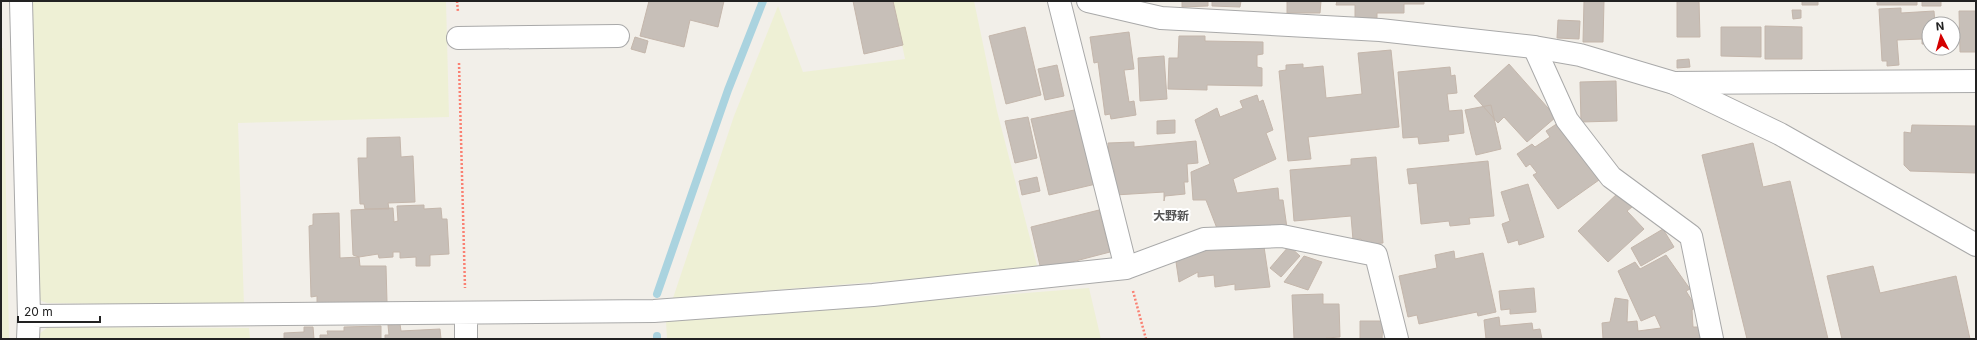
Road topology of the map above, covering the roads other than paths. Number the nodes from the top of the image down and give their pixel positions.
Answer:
1 (21, 1) edge
2 (1060, 1) edge
3 (1088, 1) edge
4 (618, 36) dead end
5 (458, 38) road end
6 (1534, 47) junction
7 (1976, 81) edge
8 (1674, 83) junction
9 (1976, 244) edge
10 (1126, 268) junction
11 (466, 313) junction
12 (29, 316) junction
13 (28, 339) edge
14 (466, 339) edge
15 (1397, 339) edge
16 (1712, 339) edge

1 - 12 street
2 - 10 street
3 - 6 street
4 - 5 street
6 - 8 street
6 - 16 street
7 - 8 street
8 - 9 street
10 - 11 street
10 - 15 street
11 - 12 street
11 - 14 street
12 - 13 street

